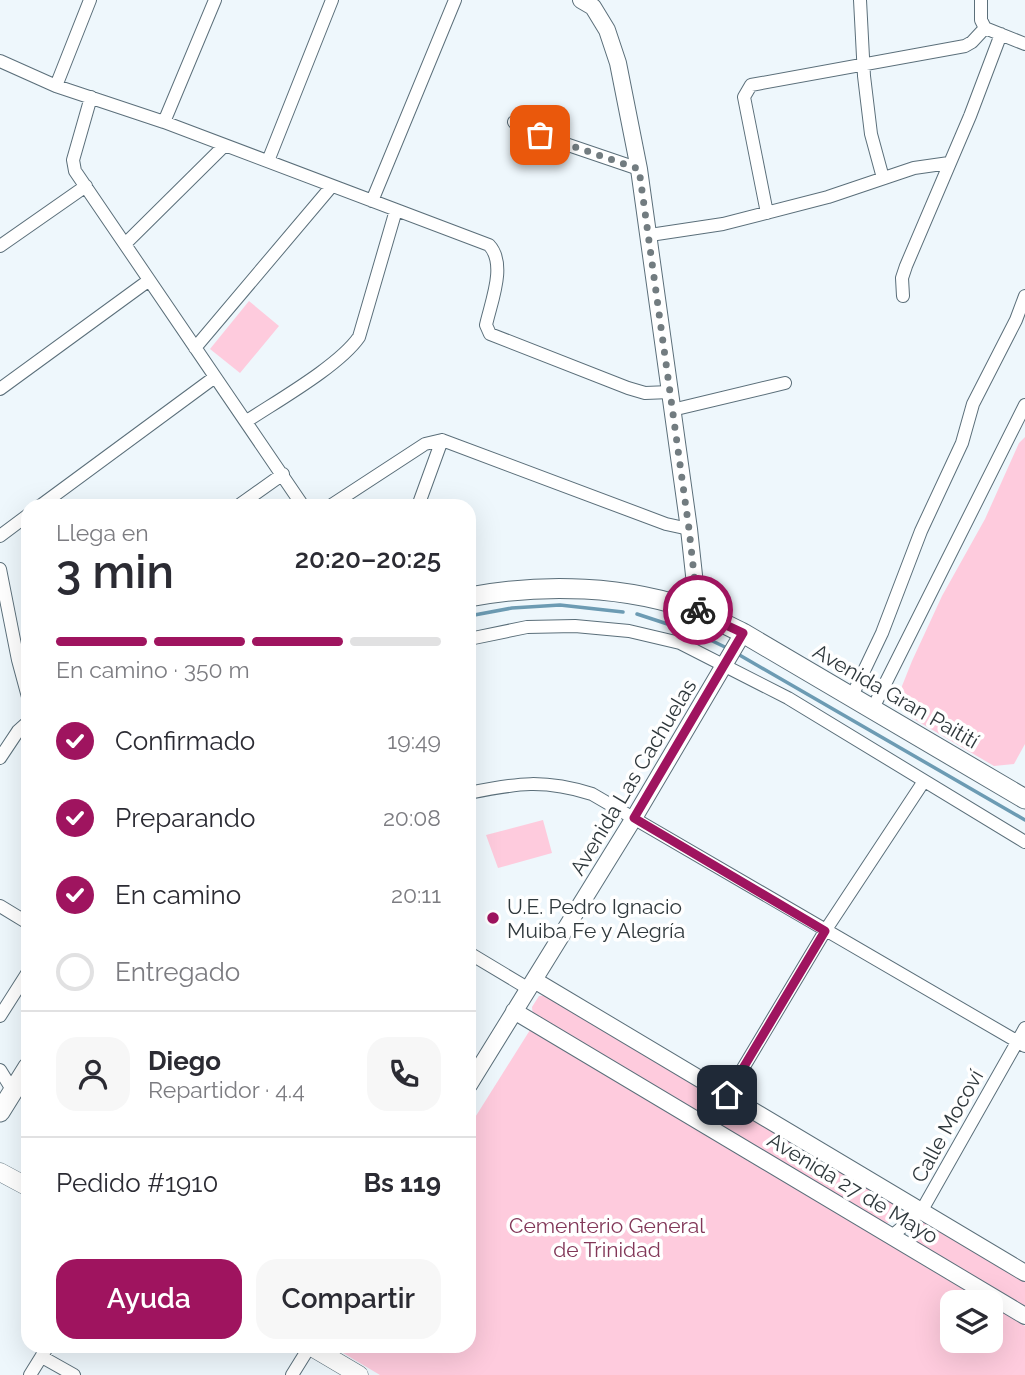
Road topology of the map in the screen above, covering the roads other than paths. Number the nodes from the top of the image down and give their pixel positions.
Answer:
1 (90, 0) edge
2 (215, 0) edge
3 (332, 0) edge
4 (455, 0) edge
5 (860, 0) edge
6 (981, 0) edge
7 (591, 2) edge
8 (985, 28) junction
9 (1001, 34) junction
10 (1025, 44) edge
11 (0, 61) edge
12 (864, 63) junction
13 (56, 86) junction
14 (91, 97) junction
15 (164, 122) junction
16 (514, 122) dead end
17 (224, 146) junction
18 (268, 161) junction
19 (949, 163) junction
20 (639, 169) junction
21 (883, 178) junction
22 (86, 186) junction
23 (331, 187) junction
24 (372, 201) junction
25 (396, 210) junction
26 (767, 213) junction
27 (650, 235) junction
28 (125, 244) junction
29 (0, 246) edge
30 (148, 281) junction
31 (903, 296) dead end
32 (1025, 296) edge
33 (195, 348) junction
34 (215, 377) junction
35 (785, 383) dead end
36 (0, 389) edge
37 (670, 391) junction
38 (1025, 405) edge
39 (673, 410) junction
40 (247, 421) junction
41 (442, 440) junction
42 (283, 474) junction
43 (49, 499) edge
44 (248, 499) edge
45 (299, 499) edge
46 (341, 499) edge
47 (421, 499) edge
48 (21, 520) edge
49 (689, 529) junction
50 (0, 536) edge
51 (0, 569) edge
52 (476, 596) edge
53 (698, 612) junction
54 (476, 638) edge
55 (21, 648) edge
56 (733, 650) junction
57 (852, 696) junction
58 (873, 708) junction
59 (21, 728) edge
60 (0, 758) edge
61 (924, 781) junction
62 (476, 792) edge
63 (1025, 799) edge
64 (634, 818) junction
65 (1025, 842) edge
66 (0, 906) edge
67 (21, 919) edge
68 (825, 931) junction
69 (476, 957) edge
70 (21, 983) edge
71 (531, 985) junction
72 (514, 1011) junction
73 (0, 1016) edge
74 (1025, 1028) edge
75 (1021, 1044) edge
76 (0, 1070) edge
77 (476, 1073) edge
78 (21, 1078) edge
79 (13, 1091) junction
80 (727, 1095) junction
81 (0, 1112) edge
82 (0, 1172) edge
83 (21, 1183) edge
84 (922, 1210) junction
85 (892, 1236) junction
86 (1025, 1273) edge
87 (1025, 1316) edge
88 (44, 1353) edge
89 (47, 1353) edge
90 (306, 1353) edge
91 (322, 1353) edge
92 (30, 1375) edge
93 (74, 1375) edge
94 (292, 1375) edge
95 (359, 1375) edge

1 - 13 street
2 - 15 street
3 - 18 street
4 - 24 street
5 - 12 street
6 - 8 street
7 - 20 street
8 - 9 street
8 - 12 street
9 - 10 street
9 - 19 street
11 - 13 street
12 - 21 street
12 - 26 street
13 - 14 street
14 - 15 street
14 - 22 street
15 - 17 street
16 - 20 street
17 - 18 street
17 - 28 street
18 - 23 street
19 - 21 street
19 - 31 street
20 - 27 street
21 - 26 street
22 - 28 street
22 - 29 street
23 - 24 street
23 - 33 street
24 - 25 street
25 - 37 street
25 - 40 street
26 - 27 street
27 - 37 street
28 - 30 street
30 - 33 street
30 - 36 street
32 - 57 street
33 - 34 street
34 - 40 street
34 - 43 street
35 - 39 street
37 - 39 street
38 - 58 street
39 - 49 street
40 - 42 street
41 - 46 street
41 - 47 street
41 - 49 street
42 - 44 street
42 - 45 street
48 - 50 street
49 - 53 street
51 - 55 street
52 - 53 main road, Avenida Gran Paitití
53 - 56 main road, Avenida Gran Paitití
54 - 56 street
56 - 57 main road, Avenida Gran Paitití
56 - 61 street
56 - 64 street, Avenida Las Cachuelas
57 - 58 main road, Avenida Gran Paitití
58 - 63 main road, Avenida Gran Paitití
59 - 60 street
61 - 65 street
61 - 68 street
62 - 64 street
64 - 68 street
64 - 71 street, Avenida Las Cachuelas
66 - 67 street
68 - 75 street
68 - 80 street
69 - 71 street, Avenida 27 de Mayo
70 - 73 street
71 - 72 street, Avenida Las Cachuelas
71 - 80 street, Avenida 27 de Mayo
72 - 77 street, Avenida Las Cachuelas
72 - 85 street, Avenida 27 de Mayo
74 - 75 street, Calle Mocoví
75 - 84 street, Calle Mocoví
76 - 79 street
78 - 79 main road
79 - 81 main road
80 - 84 street, Avenida 27 de Mayo
82 - 83 main road
84 - 85 street, Calle Mocoví
84 - 86 street, Avenida 27 de Mayo
85 - 87 street, Avenida 27 de Mayo
88 - 92 street
89 - 93 street
90 - 94 street
91 - 95 main road

